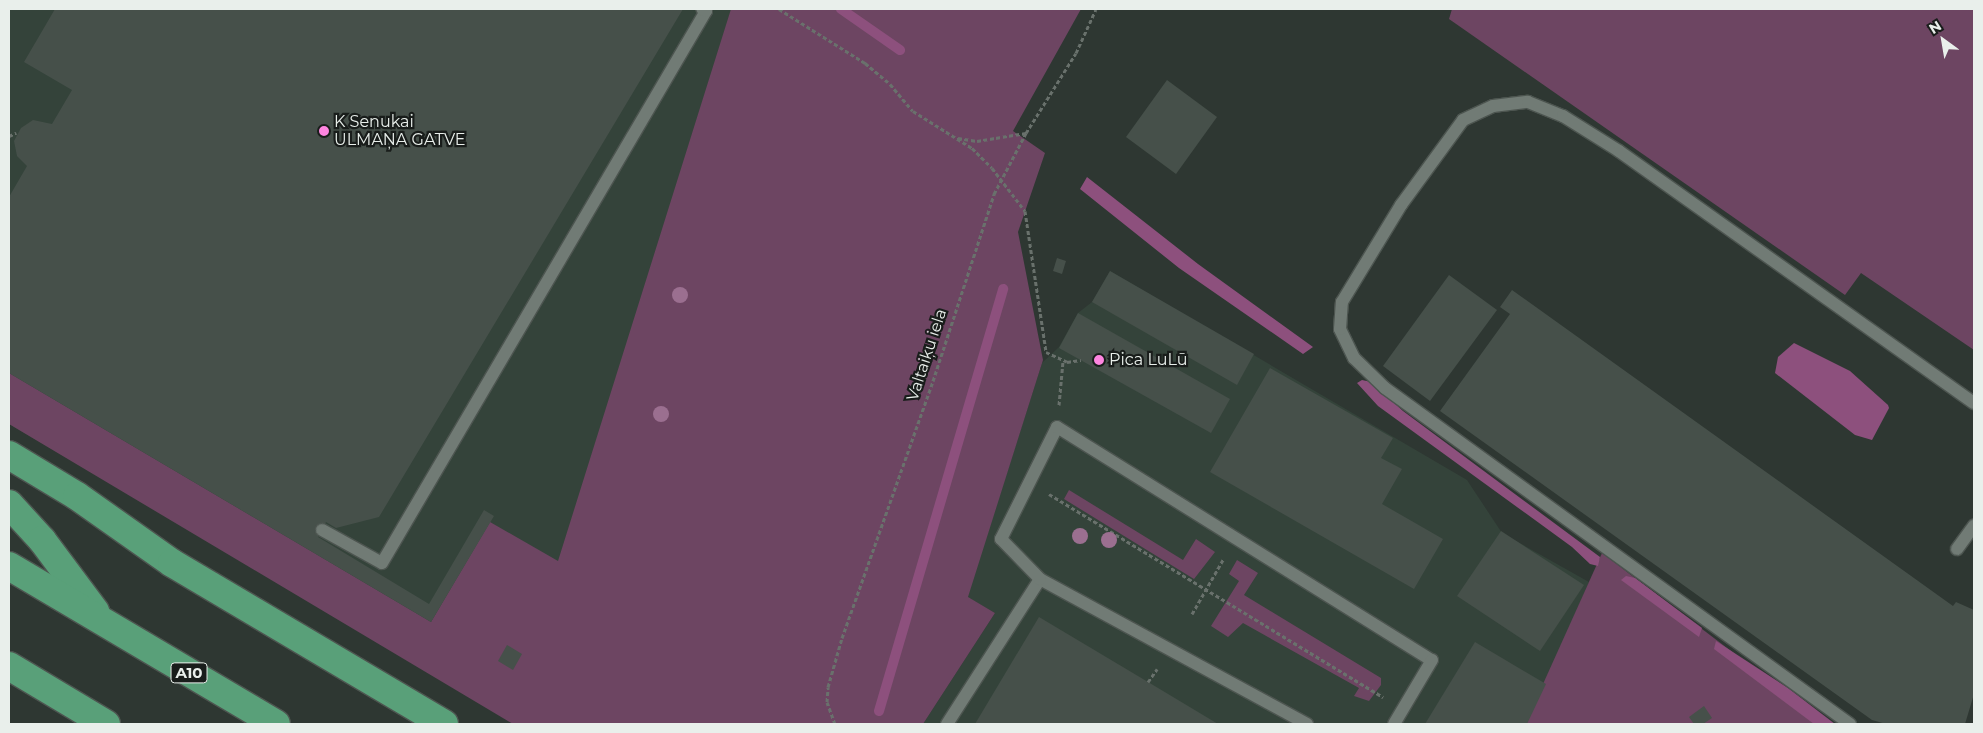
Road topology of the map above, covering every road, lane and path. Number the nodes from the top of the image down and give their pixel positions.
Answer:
1 (702, 9) edge
2 (780, 9) edge
3 (1096, 9) edge
4 (1026, 133) junction
5 (16, 134) dead end
6 (9, 136) edge
7 (954, 138) junction
8 (1001, 180) junction
9 (1063, 360) junction
10 (1081, 360) dead end
11 (1974, 403) edge
12 (1056, 427) junction
13 (9, 455) edge
14 (1029, 482) junction
15 (9, 504) edge
16 (1974, 526) edge
17 (322, 530) dead end
18 (1235, 538) junction
19 (1957, 549) dead end
20 (9, 566) edge
21 (1040, 579) junction
22 (1205, 591) junction
23 (1192, 614) dead end
24 (103, 622) junction
25 (9, 666) edge
26 (1403, 709) junction
27 (106, 724) edge
28 (276, 724) edge
29 (444, 724) edge
30 (835, 724) edge
31 (947, 724) edge
32 (1307, 724) edge
33 (1394, 724) edge
34 (1850, 724) edge

1 - 17 lane
2 - 7 path
3 - 4 path, Valtaiķu iela
4 - 7 path
4 - 8 path, Valtaiķu iela
5 - 6 path
7 - 8 path
8 - 9 path
8 - 30 path, Valtaiķu iela
9 - 10 path
9 - 12 path
11 - 34 lane
12 - 14 lane
12 - 18 lane
13 - 29 highway
14 - 21 lane
14 - 22 path
15 - 24 highway
16 - 19 lane
18 - 22 path
18 - 26 lane
20 - 24 highway, A10
21 - 31 lane
21 - 32 lane
22 - 23 path
22 - 26 path
24 - 28 highway, A10
25 - 27 highway
26 - 33 lane

